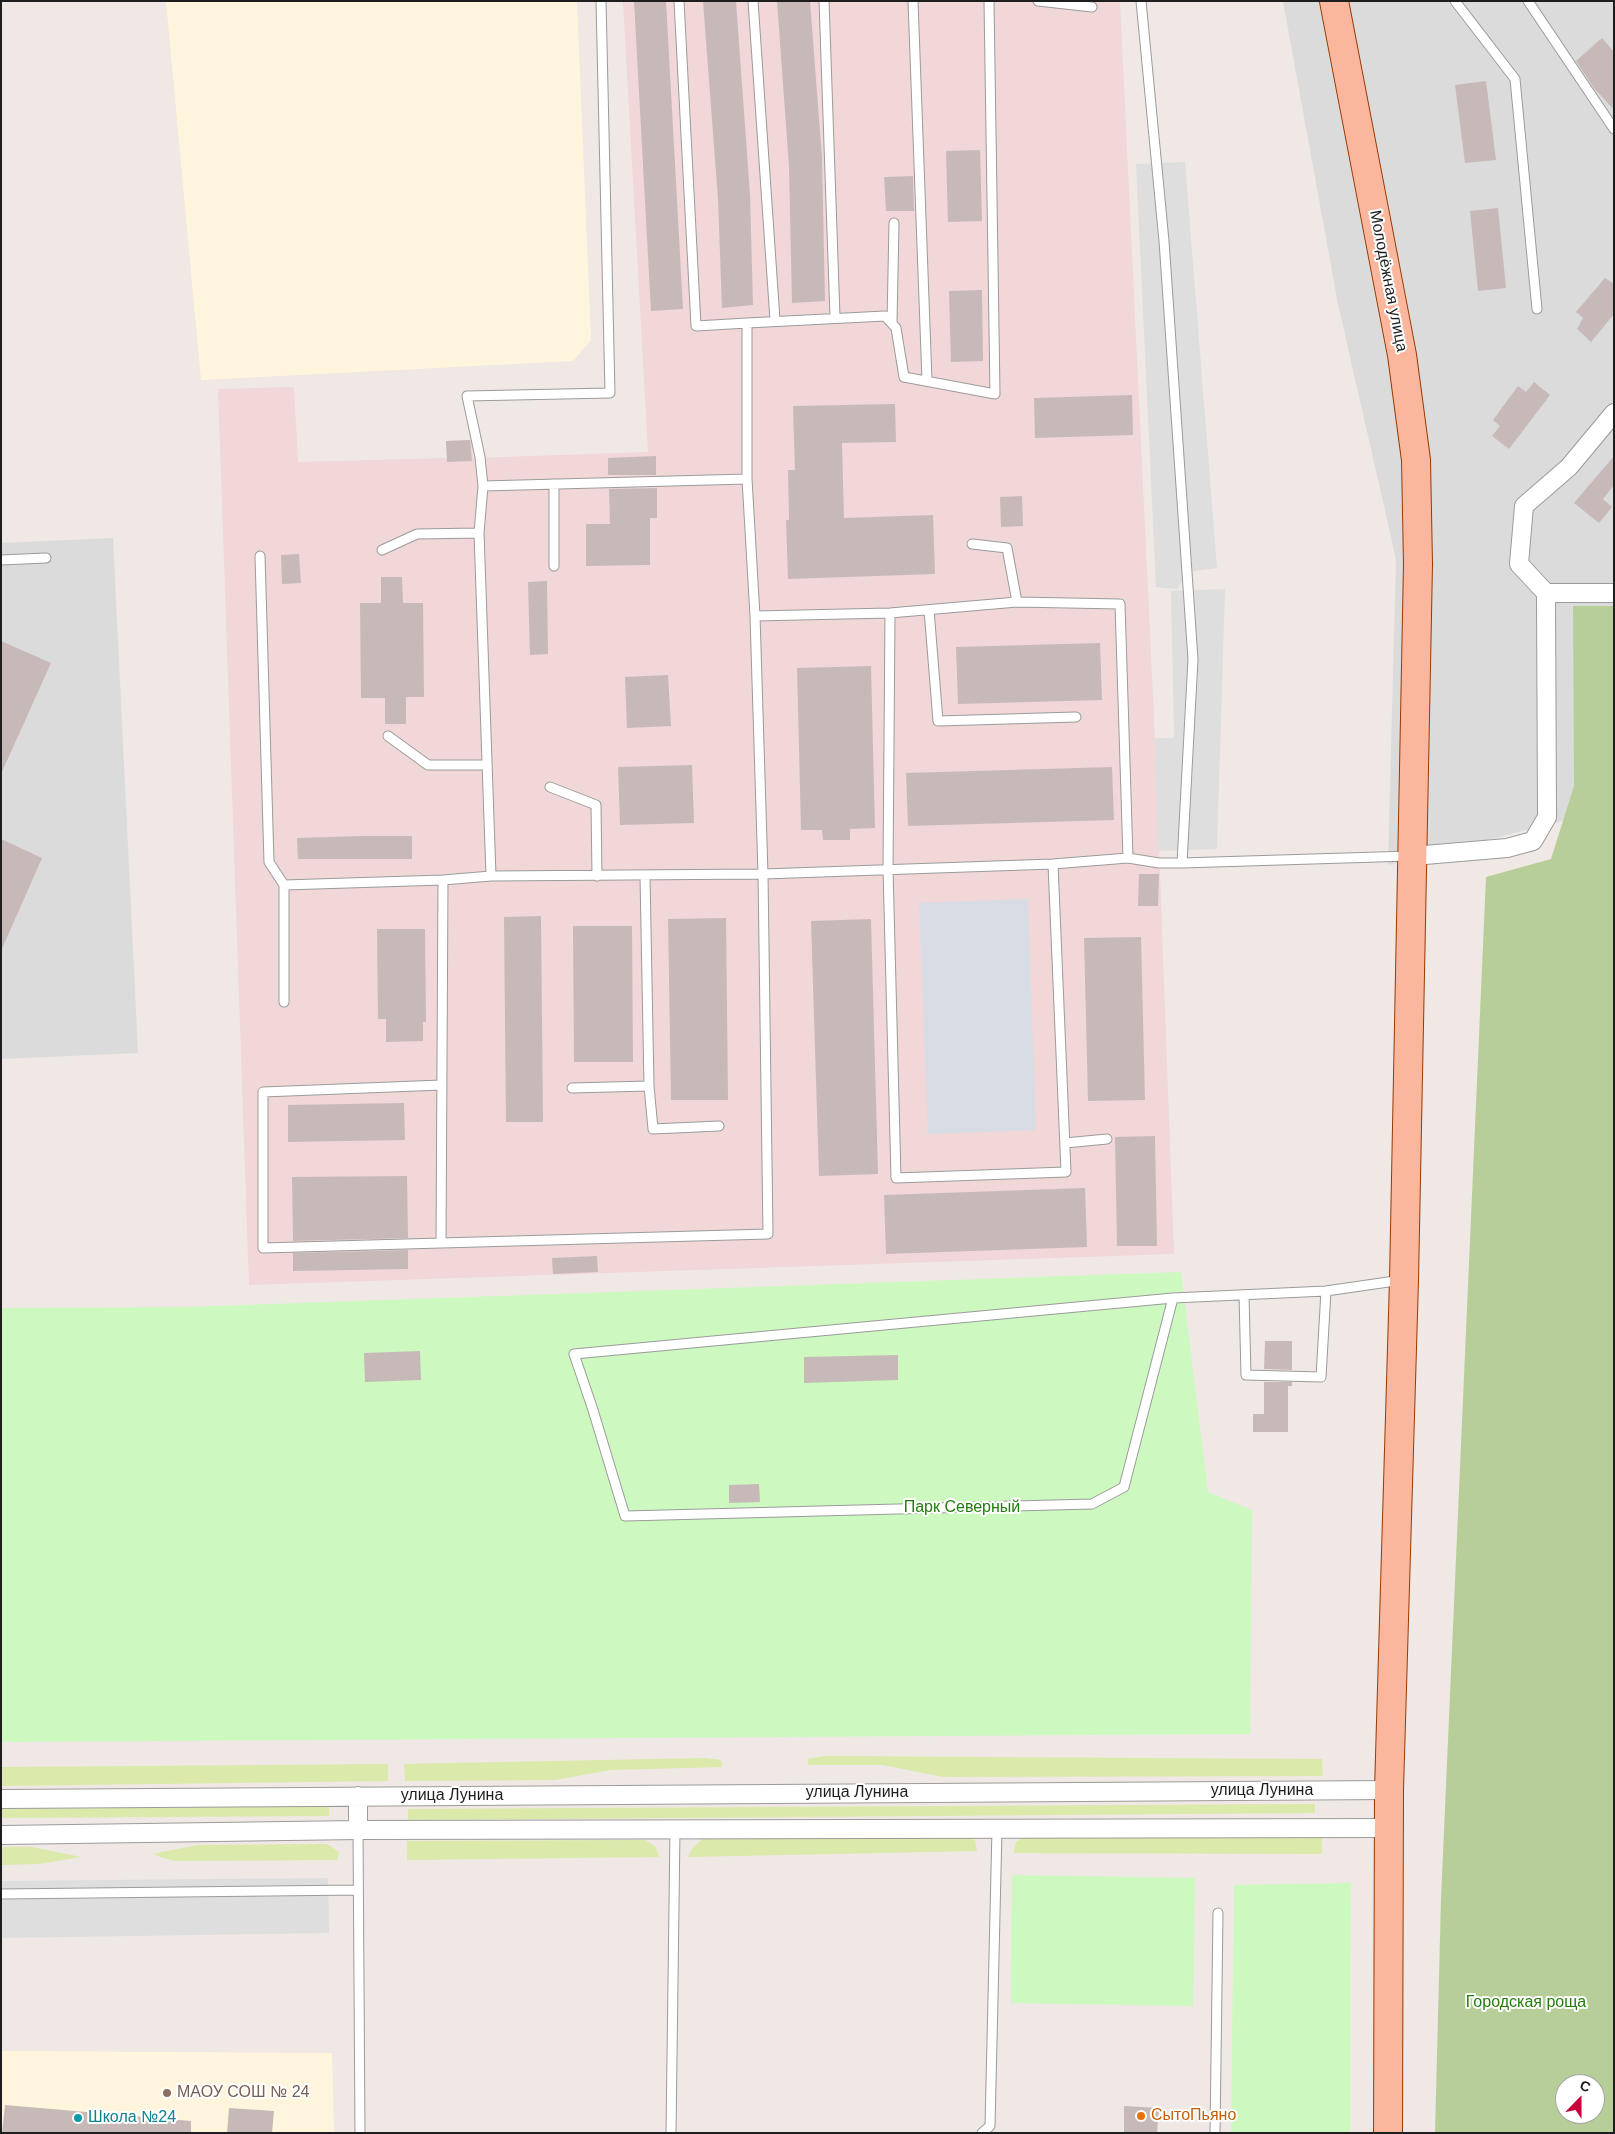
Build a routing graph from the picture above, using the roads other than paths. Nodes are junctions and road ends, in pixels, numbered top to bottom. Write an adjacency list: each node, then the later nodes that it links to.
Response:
1 (601, 1): 24 (lane)
2 (679, 1): 19 (lane)
3 (753, 1): 17 (lane)
4 (824, 1): 16 (lane)
5 (914, 1): 20 (lane)
6 (989, 1): 20 (lane)
7 (1038, 1): 12 (lane)
8 (1141, 1): 44 (lane)
9 (1334, 1): 42 (main road, Молодёжная улица)
10 (1455, 1): 15 (lane)
11 (1528, 1): 13 (lane)
12 (1092, 7)
13 (1614, 129)
14 (894, 222): 18 (lane)
15 (1538, 309)
16 (835, 317): 17 (lane); 18 (lane)
17 (775, 320): 19 (lane)
18 (892, 322): 20 (lane)
19 (746, 323): 22 (lane)
20 (927, 381)
21 (1614, 413): 32 (street)
22 (747, 479): 23 (lane); 37 (lane)
23 (554, 484): 24 (lane); 31 (lane)
24 (483, 486): 25 (lane)
25 (479, 533): 27 (lane); 48 (lane)
26 (972, 544): 34 (lane)
27 (382, 550)
28 (260, 556): 52 (lane)
29 (46, 558): 30 (lane)
30 (1, 560)
31 (554, 566)
32 (1546, 593): 33 (street); 42 (street)
33 (1614, 593)
34 (1017, 602): 35 (lane); 43 (lane)
35 (929, 610): 36 (lane); 38 (lane)
36 (890, 613): 37 (lane); 46 (lane)
37 (755, 616): 47 (lane)
38 (1076, 716)
39 (388, 736): 40 (lane)
40 (481, 765)
41 (550, 787): 49 (lane)
42 (1412, 856): 44 (lane); 61 (main road, Молодёжная улица)
43 (1128, 858): 44 (lane); 45 (lane)
44 (1182, 863)
45 (1053, 864): 46 (lane); 59 (lane)
46 (888, 869): 47 (lane); 59 (lane)
47 (763, 874): 50 (lane); 60 (lane)
48 (491, 876): 49 (lane); 51 (lane)
49 (597, 876): 50 (lane)
50 (644, 876): 55 (lane)
51 (444, 880): 52 (lane); 54 (lane)
52 (284, 885): 53 (lane)
53 (284, 1002)
54 (442, 1085): 60 (lane); 60 (lane)
55 (649, 1086): 56 (lane); 57 (lane)
56 (572, 1088)
57 (719, 1126)
58 (1107, 1139): 59 (lane)
59 (1065, 1143)
60 (441, 1243)
61 (1404, 1280): 62 (lane); 65 (main road, Молодёжная улица)
62 (1326, 1291): 63 (lane); 63 (lane)
63 (1244, 1296): 64 (lane)
64 (1173, 1298): 64 (lane)
65 (1389, 1790): 66 (street, улица Лунина); 68 (main road, Молодёжная улица)
66 (358, 1796): 67 (street, улица Лунина); 71 (street)
67 (1, 1799)
68 (1389, 1828): 70 (street, улица Лунина); 80 (main road, Молодёжная улица)
69 (675, 1829): 70 (street, улица Лунина); 71 (street, улица Лунина); 77 (lane)
70 (997, 1829): 78 (lane)
71 (358, 1830): 72 (street, улица Лунина); 73 (lane)
72 (1, 1835)
73 (358, 1890): 74 (lane); 76 (lane)
74 (1, 1894)
75 (1218, 1913): 79 (lane)
76 (360, 2133)
77 (671, 2133)
78 (982, 2133)
79 (1215, 2133)
80 (1388, 2133)

